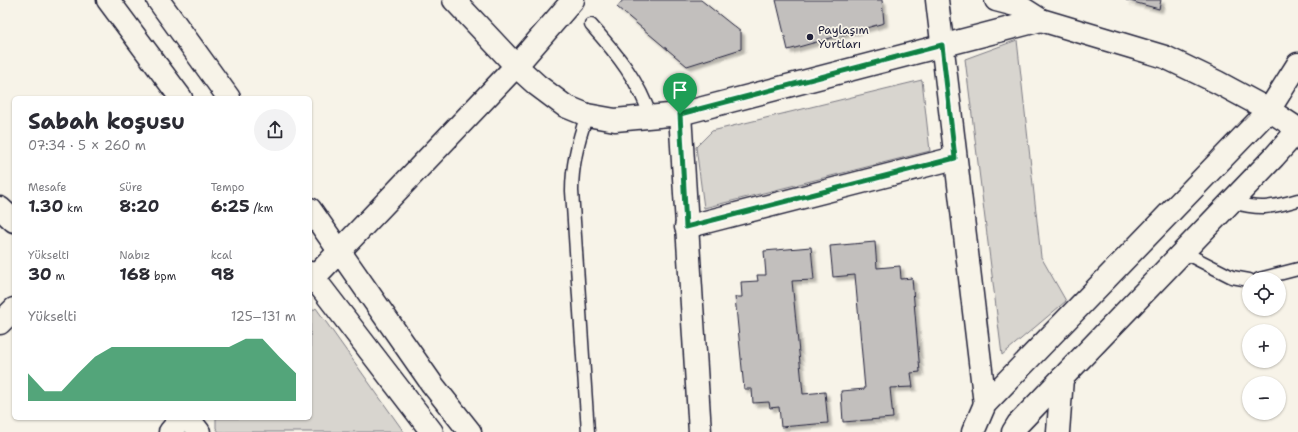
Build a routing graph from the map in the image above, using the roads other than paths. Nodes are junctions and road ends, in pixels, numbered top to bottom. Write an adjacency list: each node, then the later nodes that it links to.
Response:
1 (108, 0): 12 (street)
2 (158, 0): 13 (street)
3 (454, 0): 11 (street)
4 (573, 0): 11 (street)
5 (937, 0): 9 (street)
6 (996, 0): 7 (street)
7 (1041, 20): 9 (street); 14 (street)
8 (591, 25): 17 (lane)
9 (942, 45): 15 (street); 19 (street)
10 (1298, 64): 14 (street)
11 (516, 66): 16 (street); 26 (street)
12 (180, 96)
13 (229, 96)
14 (1270, 110): 18 (street); 36 (street)
15 (680, 114): 17 (street); 25 (street)
16 (587, 115): 17 (street); 43 (lane)
17 (651, 118)
18 (1298, 129): 21 (street)
19 (955, 158): 25 (street); 36 (street)
20 (1298, 200): 21 (lane)
21 (1231, 202): 27 (street)
22 (0, 208): 24 (street)
23 (312, 212): 26 (street)
24 (12, 219)
25 (686, 227): 44 (street)
26 (340, 250): 30 (street); 42 (street)
27 (1183, 252): 32 (lane); 35 (street)
28 (1298, 269): 29 (lane)
29 (1286, 272)
30 (312, 277)
31 (312, 279): 41 (street)
32 (1242, 279)
33 (12, 311): 34 (street)
34 (0, 323)
35 (1062, 378): 46 (street); 47 (street)
36 (985, 404): 45 (street)
37 (180, 420): 39 (street)
38 (190, 420): 40 (street)
39 (170, 432)
40 (199, 432)
41 (432, 432)
42 (470, 432)
43 (588, 432)
44 (700, 432)
45 (973, 432)
46 (1012, 432)
47 (1058, 432)

